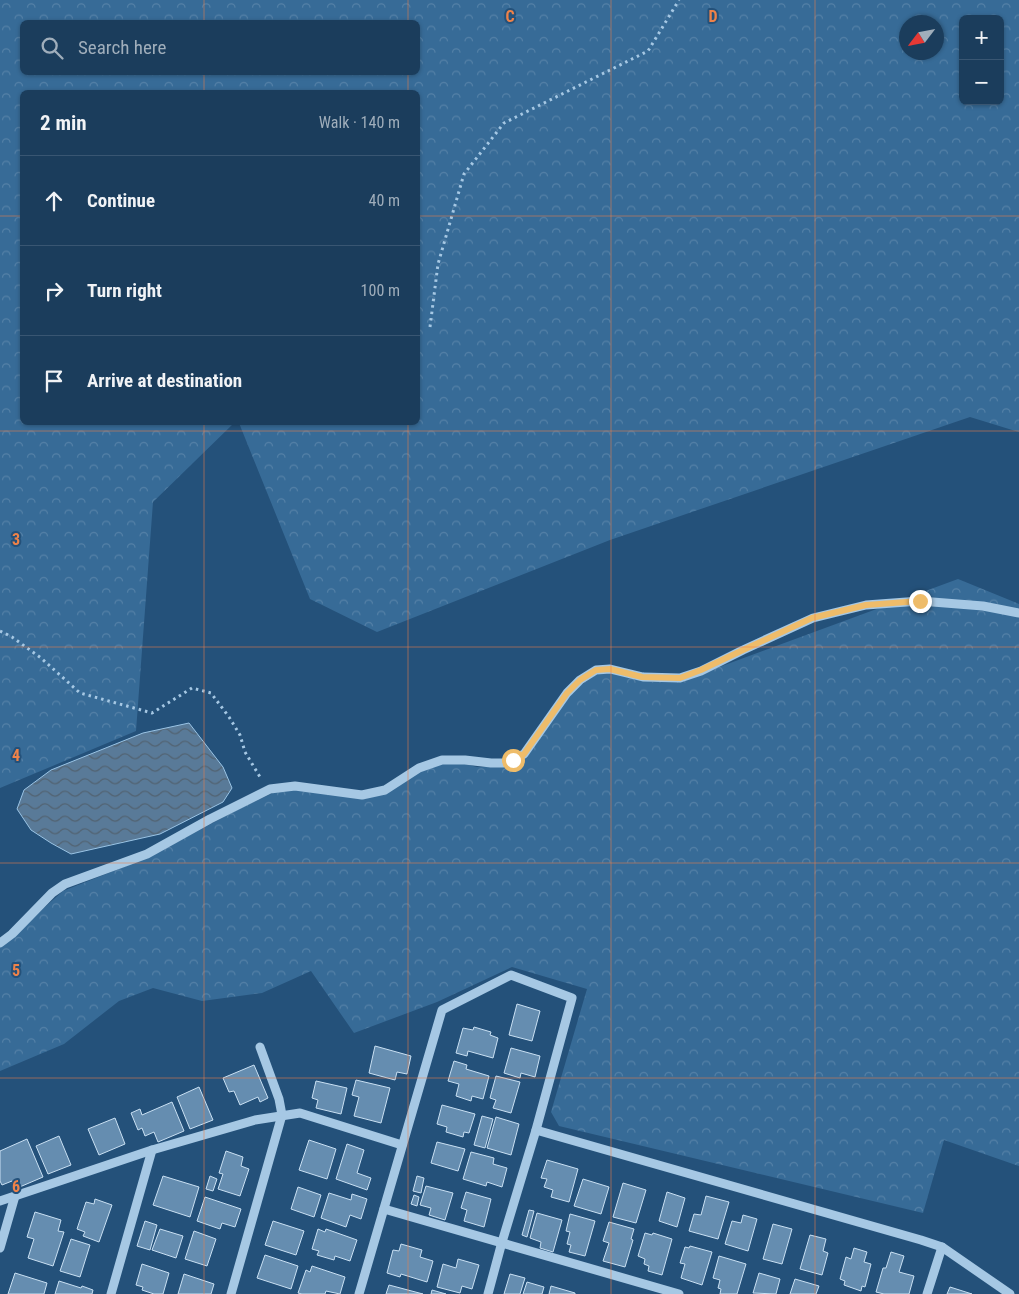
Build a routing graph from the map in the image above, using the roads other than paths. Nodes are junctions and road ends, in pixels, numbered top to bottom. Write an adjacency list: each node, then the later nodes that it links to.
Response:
1 (1019, 613): 2 (street)
2 (0, 943)
3 (260, 1046): 4 (street)
4 (282, 1115): 6 (street); 7 (street); 15 (street)
5 (536, 1130): 6 (street); 11 (street); 12 (street)
6 (402, 1145): 10 (street)
7 (152, 1150): 8 (street); 14 (street)
8 (15, 1196): 9 (street); 13 (street)
9 (0, 1201)
10 (384, 1209): 11 (street); 16 (street)
11 (502, 1242): 17 (street); 18 (street)
12 (942, 1247): 19 (street); 20 (street)
13 (0, 1248)
14 (110, 1294)
15 (231, 1294)
16 (359, 1294)
17 (488, 1294)
18 (679, 1294)
19 (927, 1294)
20 (1010, 1294)

